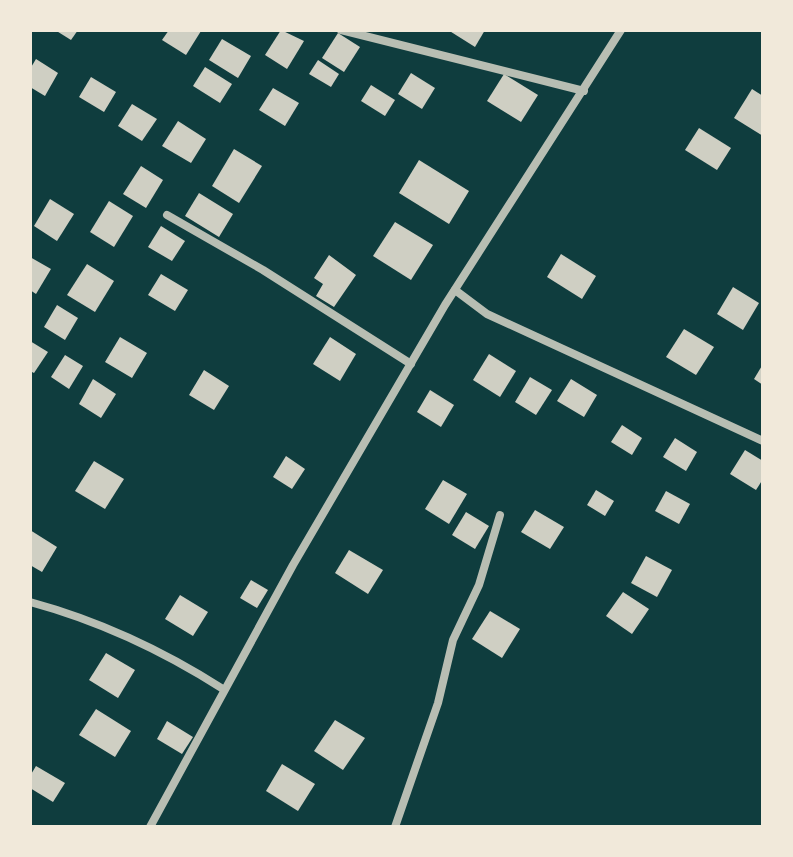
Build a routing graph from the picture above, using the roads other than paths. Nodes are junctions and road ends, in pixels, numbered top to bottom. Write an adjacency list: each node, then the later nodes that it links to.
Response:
1 (341, 30): 3 (street)
2 (621, 30): 3 (street)
3 (584, 91): 5 (street)
4 (167, 215): 6 (street)
5 (455, 290): 6 (street); 7 (street)
6 (411, 364): 10 (street)
7 (763, 441)
8 (500, 515): 12 (street)
9 (30, 602): 10 (street)
10 (223, 689): 11 (street)
11 (150, 827)
12 (395, 827)

